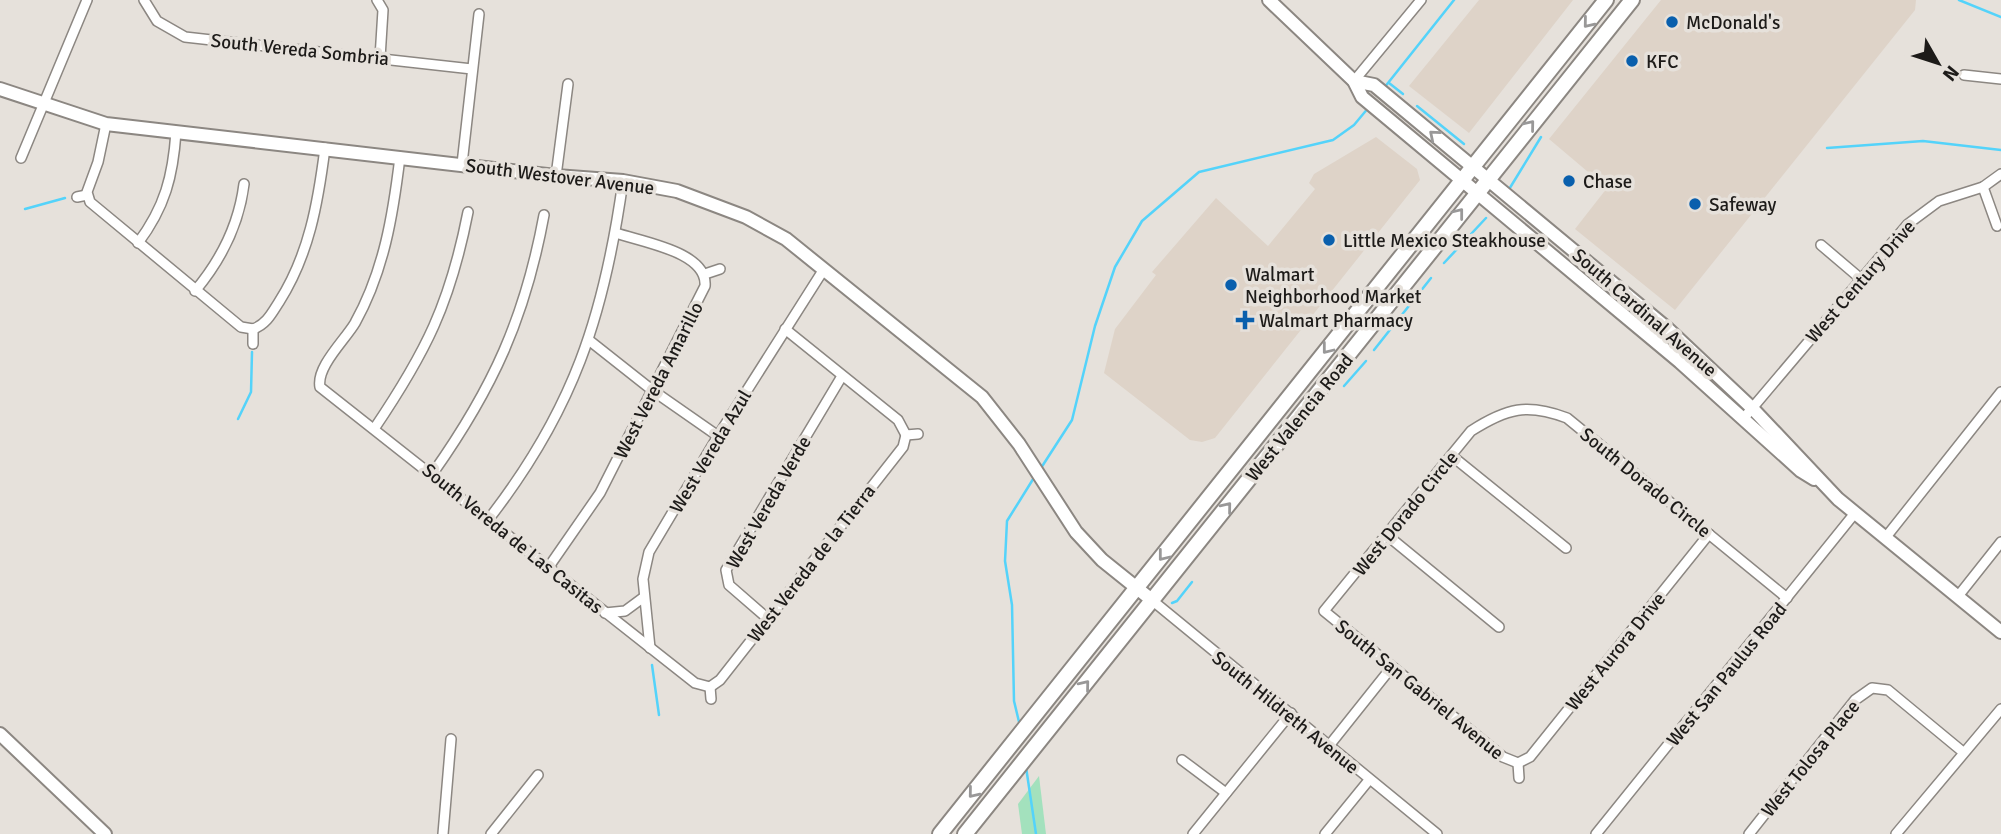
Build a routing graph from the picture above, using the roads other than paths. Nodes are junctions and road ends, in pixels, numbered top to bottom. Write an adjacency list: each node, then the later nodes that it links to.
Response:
1 (87, 0): 16 (street)
2 (144, 0): 9 (street, South Vereda Sombria)
3 (377, 0): 9 (street)
4 (1269, 0): 13 (main road, South Cardinal Avenue)
5 (1421, 0): 13 (street)
6 (1606, 0): 23 (main road, West Valencia Road, one-way to 23)
7 (1632, 0): 26 (main road, West Valencia Road, one-way to 7)
8 (479, 14): 10 (street)
9 (380, 58): 10 (street, South Vereda Sombria)
10 (472, 69): 22 (street)
11 (1964, 75): 12 (street)
12 (2001, 79)
13 (1354, 81): 23 (main road, South Cardinal Avenue, one-way to 13); 27 (main road, South Cardinal Avenue)
14 (568, 84): 25 (street)
15 (0, 89): 16 (main road, South Westover Avenue)
16 (43, 104): 17 (main road, South Westover Avenue); 21 (street)
17 (106, 124): 18 (main road, South Westover Avenue); 32 (street)
18 (176, 132): 19 (main road, South Westover Avenue); 38 (street)
19 (325, 148): 20 (main road, South Westover Avenue); 46 (street)
20 (400, 157): 22 (main road, South Westover Avenue); 57 (street, South Vereda de Las Casitas)
21 (21, 158)
22 (462, 164): 25 (main road, South Westover Avenue)
23 (1472, 167): 26 (main road, South Cardinal Avenue); 27 (main road, West Valencia Road)
24 (2001, 174): 30 (street, West Century Drive)
25 (556, 176): 28 (main road, South Westover Avenue)
26 (1487, 179): 31 (main road, West Valencia Road); 54 (main road, South Cardinal Avenue)
27 (1461, 180): 31 (main road, South Cardinal Avenue); 50 (main road, West Valencia Road, one-way to 50)
28 (623, 181): 37 (street); 41 (main road, South Westover Avenue)
29 (244, 184): 44 (street)
30 (1983, 187): 36 (street); 43 (street, West Century Drive)
31 (1475, 193): 53 (main road, West Valencia Road, one-way to 31); 56 (main road, South Cardinal Avenue)
32 (87, 196): 33 (street); 38 (street)
33 (77, 197)
34 (468, 212): 57 (street)
35 (544, 215): 62 (street)
36 (1997, 226)
37 (616, 233): 42 (street); 47 (street)
38 (138, 243): 44 (street)
39 (1821, 244): 43 (street)
40 (720, 269): 42 (street)
41 (824, 269): 45 (street, West Vereda Azul); 72 (main road, South Westover Avenue)
42 (705, 274): 51 (street, West Vereda Amarillo)
43 (1861, 279): 54 (street, West Century Drive)
44 (195, 291): 46 (street)
45 (785, 329): 49 (street); 60 (street, West Vereda Azul)
46 (253, 330): 48 (street)
47 (590, 341): 51 (street); 65 (street)
48 (253, 344)
49 (842, 376): 59 (street); 79 (street, West Vereda Verde)
50 (1304, 379): 53 (main road); 72 (main road, West Valencia Road, one-way to 72)
51 (652, 390): 60 (street); 71 (street, West Vereda Amarillo)
52 (2001, 392): 68 (street)
53 (1318, 394): 76 (main road, West Valencia Road, one-way to 53)
54 (1752, 408): 56 (street, West Century Drive); 63 (main road, South Cardinal Avenue)
55 (1490, 419): 61 (street, West Dorado Circle); 66 (street, South Dorado Circle)
56 (1743, 419): 63 (main road, South Cardinal Avenue)
57 (374, 429): 62 (street, South Vereda de Las Casitas)
58 (918, 434): 59 (street)
59 (906, 435): 79 (street, West Vereda de la Tierra)
60 (718, 436): 74 (street, West Vereda Azul)
61 (1452, 456): 67 (street, West Dorado Circle); 70 (street)
62 (433, 473): 65 (street, South Vereda de Las Casitas)
63 (1823, 484): 64 (main road, South Cardinal Avenue)
64 (1855, 513): 68 (main road, South Cardinal Avenue); 75 (street, West San Paulus Road)
65 (488, 520): 71 (street, South Vereda de Las Casitas)
66 (1709, 534): 75 (street, South Dorado Circle); 93 (street, West Aurora Drive)
67 (1388, 536): 77 (street, West Dorado Circle); 80 (street)
68 (1886, 537): 73 (main road, South Cardinal Avenue)
69 (2001, 542): 73 (street)
70 (1566, 548)
71 (548, 568): 78 (street, South Vereda de Las Casitas)
72 (1137, 588): 76 (main road, South Hildreth Avenue); 101 (main road, West Valencia Road, one-way to 101)
73 (1959, 595): 81 (main road, South Cardinal Avenue)
74 (643, 597): 78 (street); 82 (street, West Vereda Azul)
75 (1787, 598): 106 (street, West San Paulus Road)
76 (1153, 601): 87 (street, South Hildreth Avenue); 102 (main road, West Valencia Road, one-way to 76)
77 (1324, 611): 83 (street, South San Gabriel Avenue)
78 (605, 613): 82 (street, South Vereda de Las Casitas)
79 (767, 618): 84 (street, West Vereda de la Tierra)
80 (1499, 627)
81 (2001, 632)
82 (650, 648): 84 (street, South Vereda de Las Casitas)
83 (1391, 668): 90 (street); 93 (street, South San Gabriel Avenue)
84 (710, 687): 85 (street)
85 (711, 699)
86 (2001, 709): 91 (street)
87 (1291, 713): 90 (street, South Hildreth Avenue); 97 (street)
88 (0, 734): 98 (main road)
89 (452, 739): 99 (street)
90 (1328, 747): 96 (street, South Hildreth Avenue)
91 (1963, 752): 107 (street, West Tolosa Place); 108 (street)
92 (1182, 760): 97 (street)
93 (1518, 763): 95 (street)
94 (538, 775): 100 (street)
95 (1519, 778)
96 (1369, 780): 104 (street); 105 (street, South Hildreth Avenue)
97 (1226, 793): 103 (street)
98 (105, 834)
99 (443, 834)
100 (491, 834)
101 (940, 834)
102 (965, 834)
103 (1193, 834)
104 (1325, 834)
105 (1437, 834)
106 (1596, 834)
107 (1749, 834)
108 (1896, 834)

